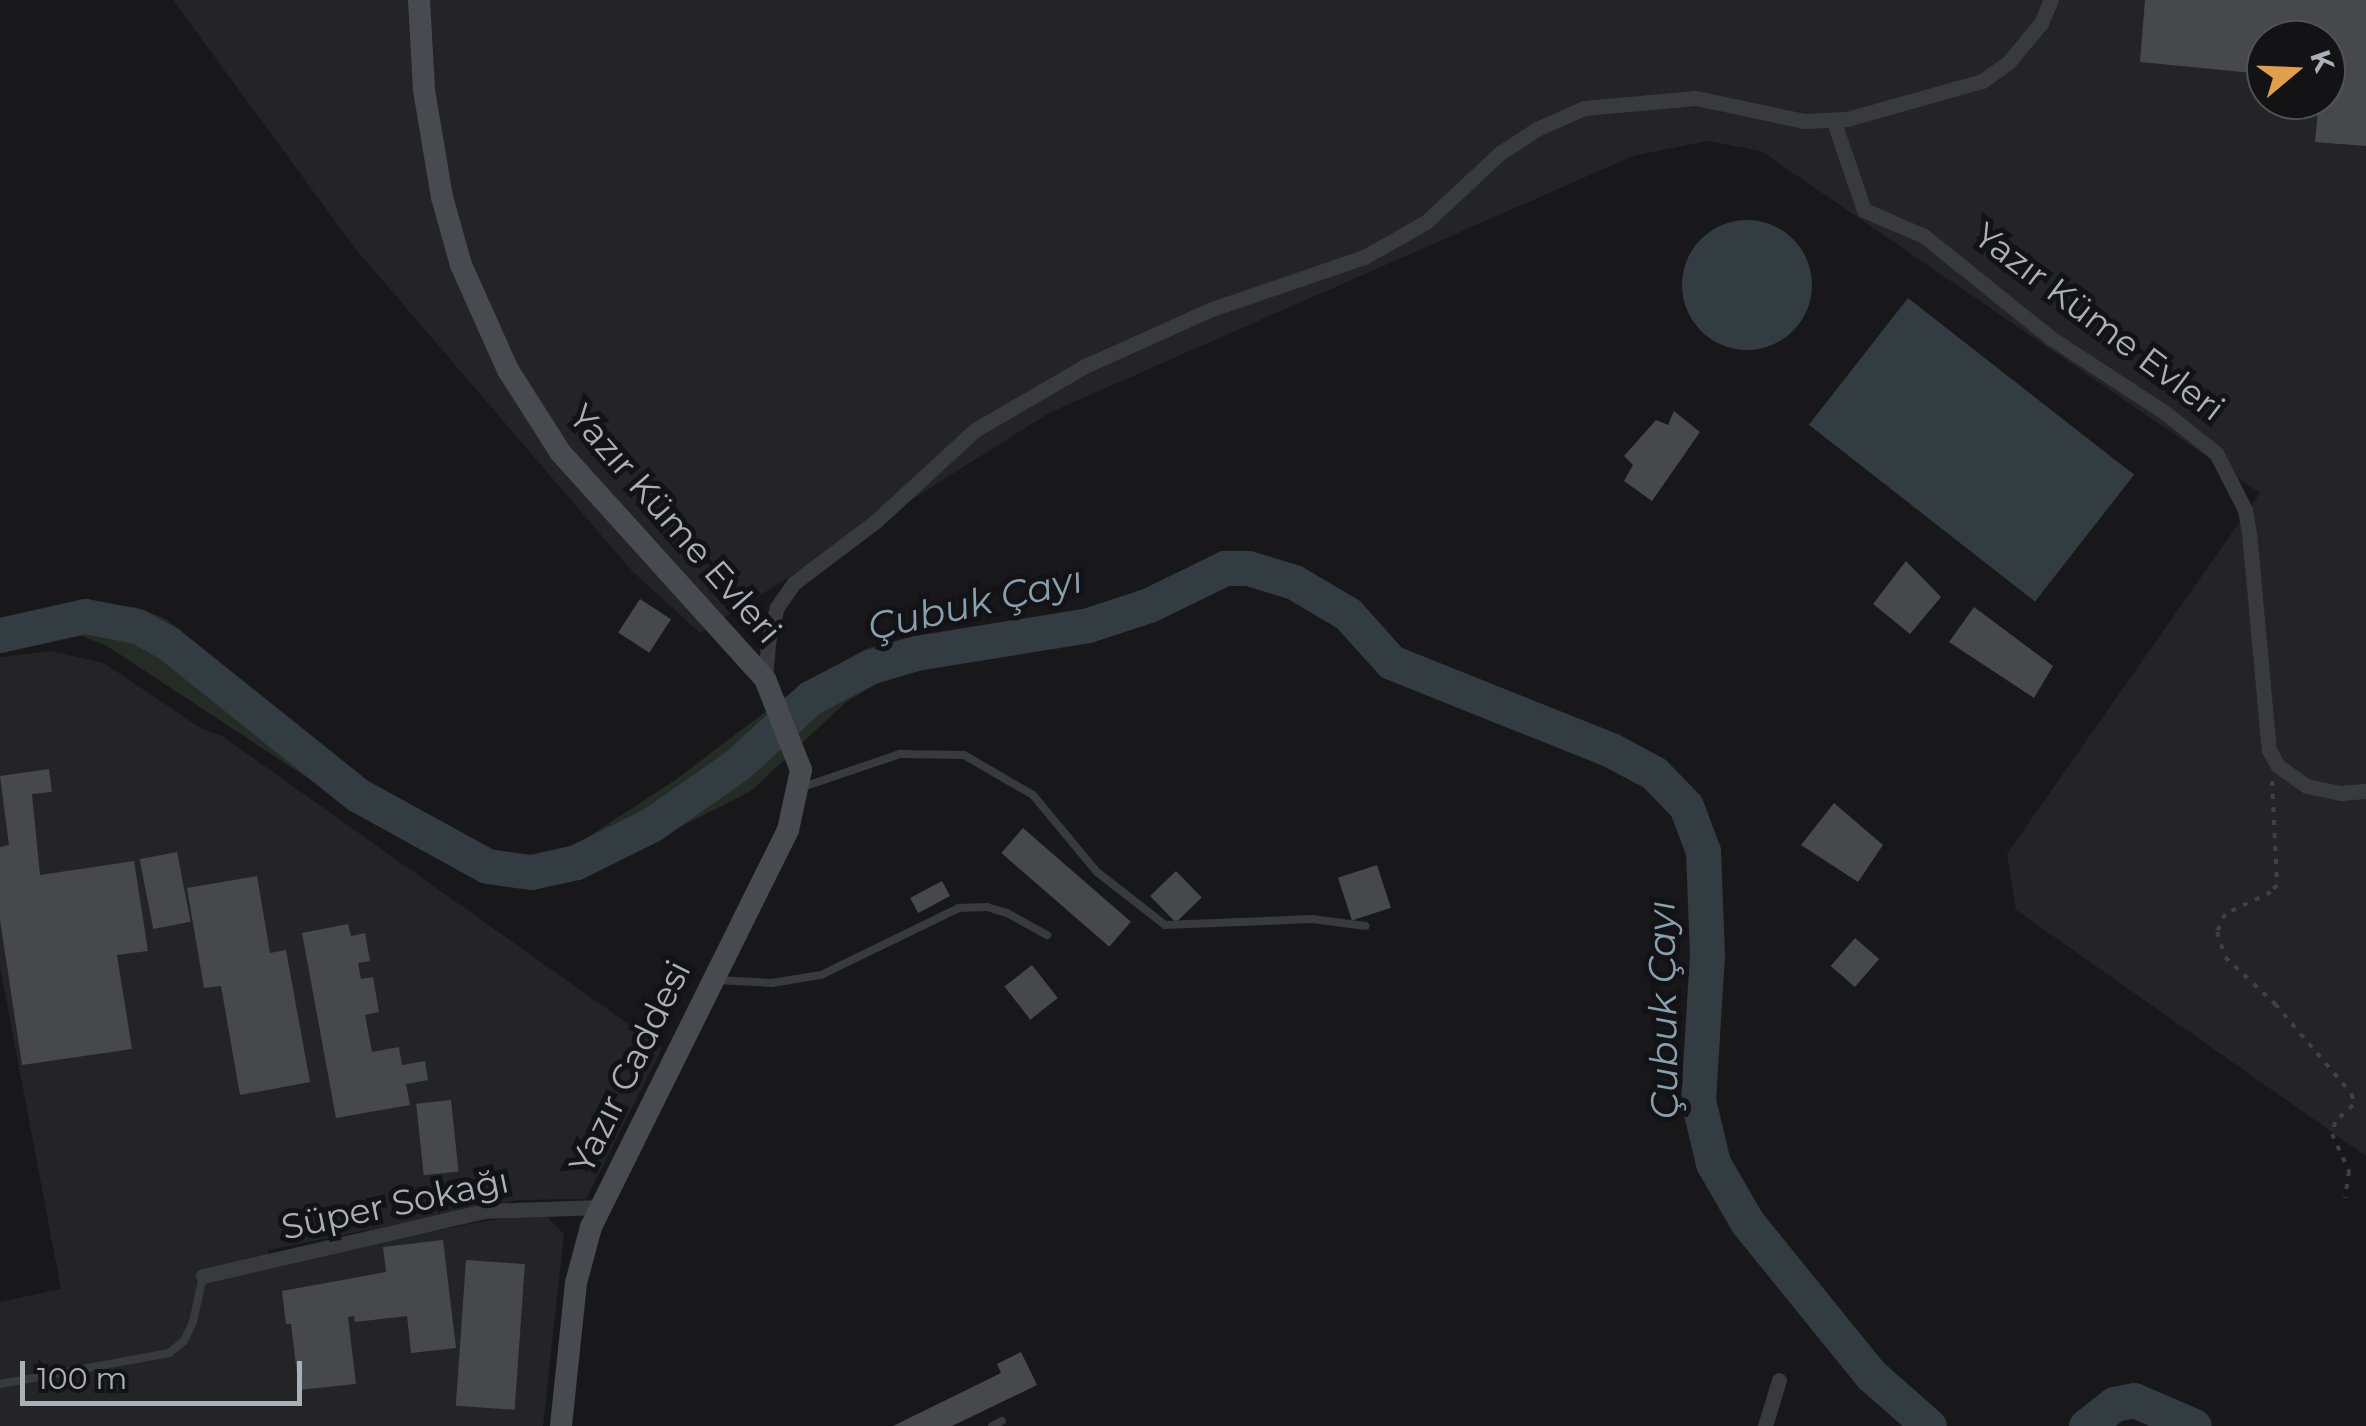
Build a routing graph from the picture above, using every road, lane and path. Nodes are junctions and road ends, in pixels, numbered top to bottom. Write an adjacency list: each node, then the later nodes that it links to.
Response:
1 (419, 0): 4 (street, Yazır Küme Evleri)
2 (2051, 0): 3 (street)
3 (1834, 122): 4 (street); 5 (street, Yazır Küme Evleri)
4 (769, 686): 6 (street, Yazır Caddesi)
5 (2269, 750): 7 (street); 11 (path)
6 (800, 788): 8 (lane); 10 (street, Yazır Caddesi)
7 (2366, 791)
8 (1366, 926)
9 (1047, 935): 10 (lane)
10 (712, 980): 12 (street, Yazır Caddesi)
11 (2345, 1198)
12 (600, 1207): 13 (street, Süper Sokağı); 17 (street, Yazır Caddesi)
13 (203, 1276): 15 (lane)
14 (1779, 1380): 19 (street)
15 (0, 1384)
16 (1002, 1421): 18 (lane)
17 (561, 1426)
18 (992, 1426)
19 (1766, 1426)

